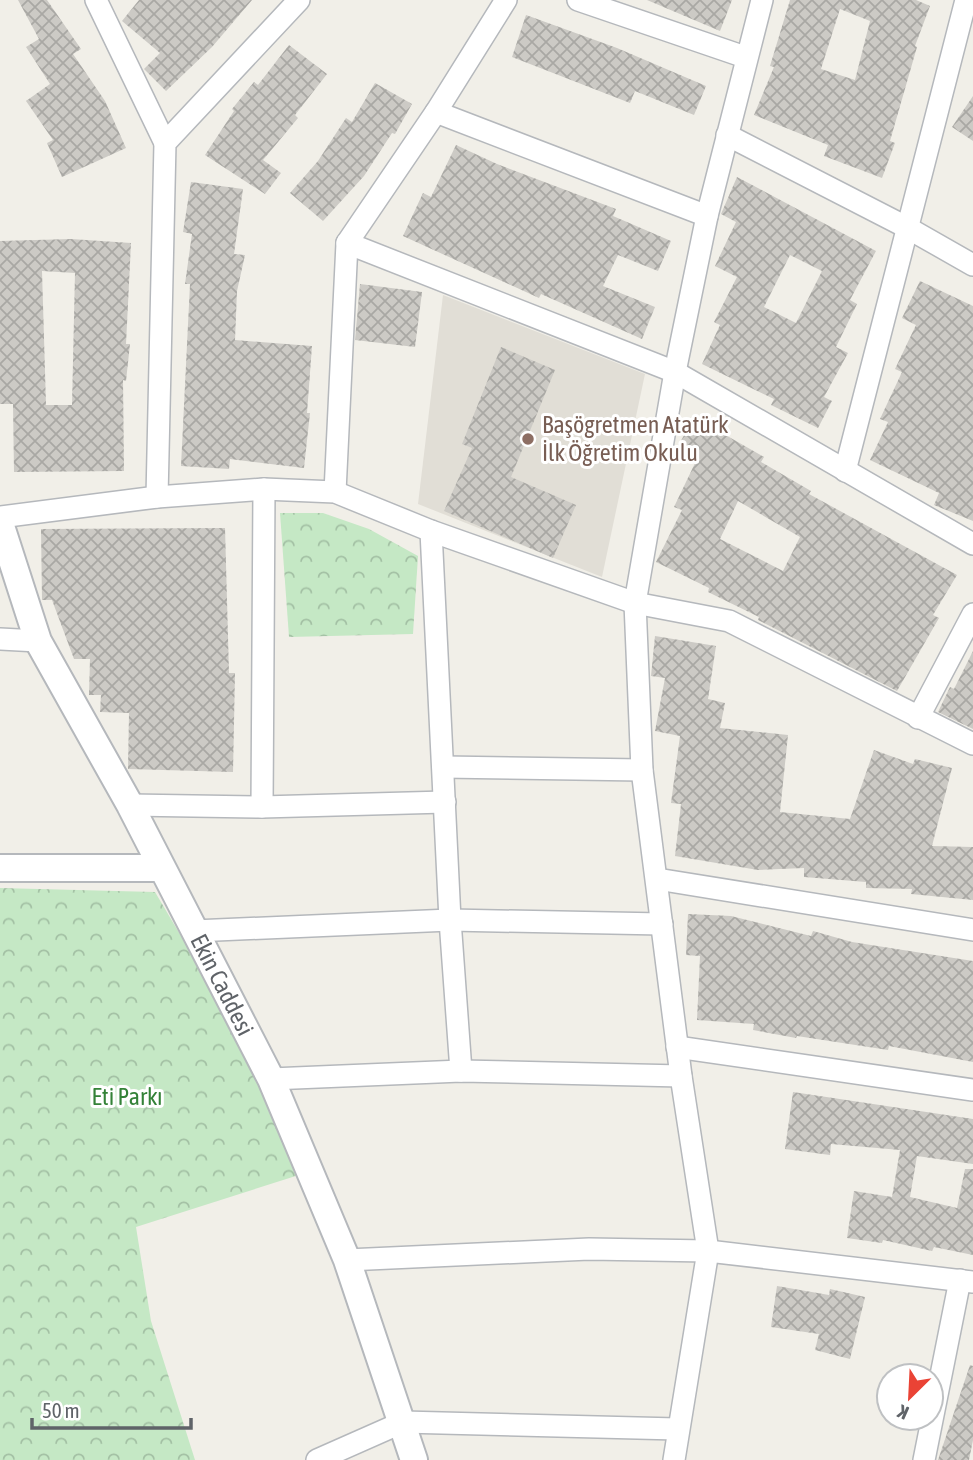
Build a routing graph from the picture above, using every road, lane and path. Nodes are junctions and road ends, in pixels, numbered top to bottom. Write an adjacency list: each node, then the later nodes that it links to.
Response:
1 (96, 0): 10 (street)
2 (299, 0): 10 (street)
3 (506, 0): 8 (street)
4 (578, 0): 7 (street)
5 (762, 0): 7 (street)
6 (966, 0): 12 (street)
7 (745, 57): 9 (street)
8 (436, 112): 11 (street); 13 (street)
9 (727, 135): 11 (street); 12 (street)
10 (165, 143): 19 (street)
11 (707, 216): 15 (street)
12 (906, 227): 14 (street); 16 (street)
13 (347, 243): 15 (street); 18 (street)
14 (973, 265)
15 (675, 372): 16 (street); 24 (street)
16 (845, 471): 23 (street)
17 (264, 489): 18 (street); 19 (street); 34 (street)
18 (335, 492): 22 (street)
19 (157, 496): 20 (street)
20 (0, 517)
21 (0, 523): 27 (street, Ekin Caddesi)
22 (431, 531): 24 (street); 30 (street)
23 (973, 544)
24 (635, 603): 28 (street); 31 (street)
25 (973, 614): 28 (street)
26 (0, 639): 27 (street)
27 (38, 641): 33 (street, Ekin Caddesi)
28 (918, 718): 29 (street)
29 (973, 744)
30 (443, 767): 31 (street); 32 (street)
31 (642, 770): 37 (street)
32 (445, 802): 34 (street); 38 (street)
33 (130, 805): 34 (street); 36 (street, Ekin Caddesi)
34 (262, 807)
35 (0, 868): 36 (street)
36 (161, 868): 41 (street, Ekin Caddesi)
37 (657, 879): 39 (street); 40 (street)
38 (450, 920): 39 (street); 41 (street); 43 (street)
39 (662, 924): 42 (street)
40 (973, 930)
41 (194, 931): 45 (street, Ekin Caddesi)
42 (677, 1047): 44 (street); 46 (street)
43 (461, 1071): 44 (street); 45 (street)
44 (681, 1076): 47 (street)
45 (271, 1079): 48 (street, Ekin Caddesi)
46 (973, 1090)
47 (708, 1251): 48 (street); 49 (street); 51 (street)
48 (347, 1260): 50 (street, Ekin Caddesi)
49 (967, 1281): 55 (street)
50 (403, 1422): 51 (street); 52 (street); 53 (street, Ekin Caddesi)
51 (677, 1429): 54 (street)
52 (317, 1460)
53 (414, 1460)
54 (674, 1460)
55 (924, 1460)

